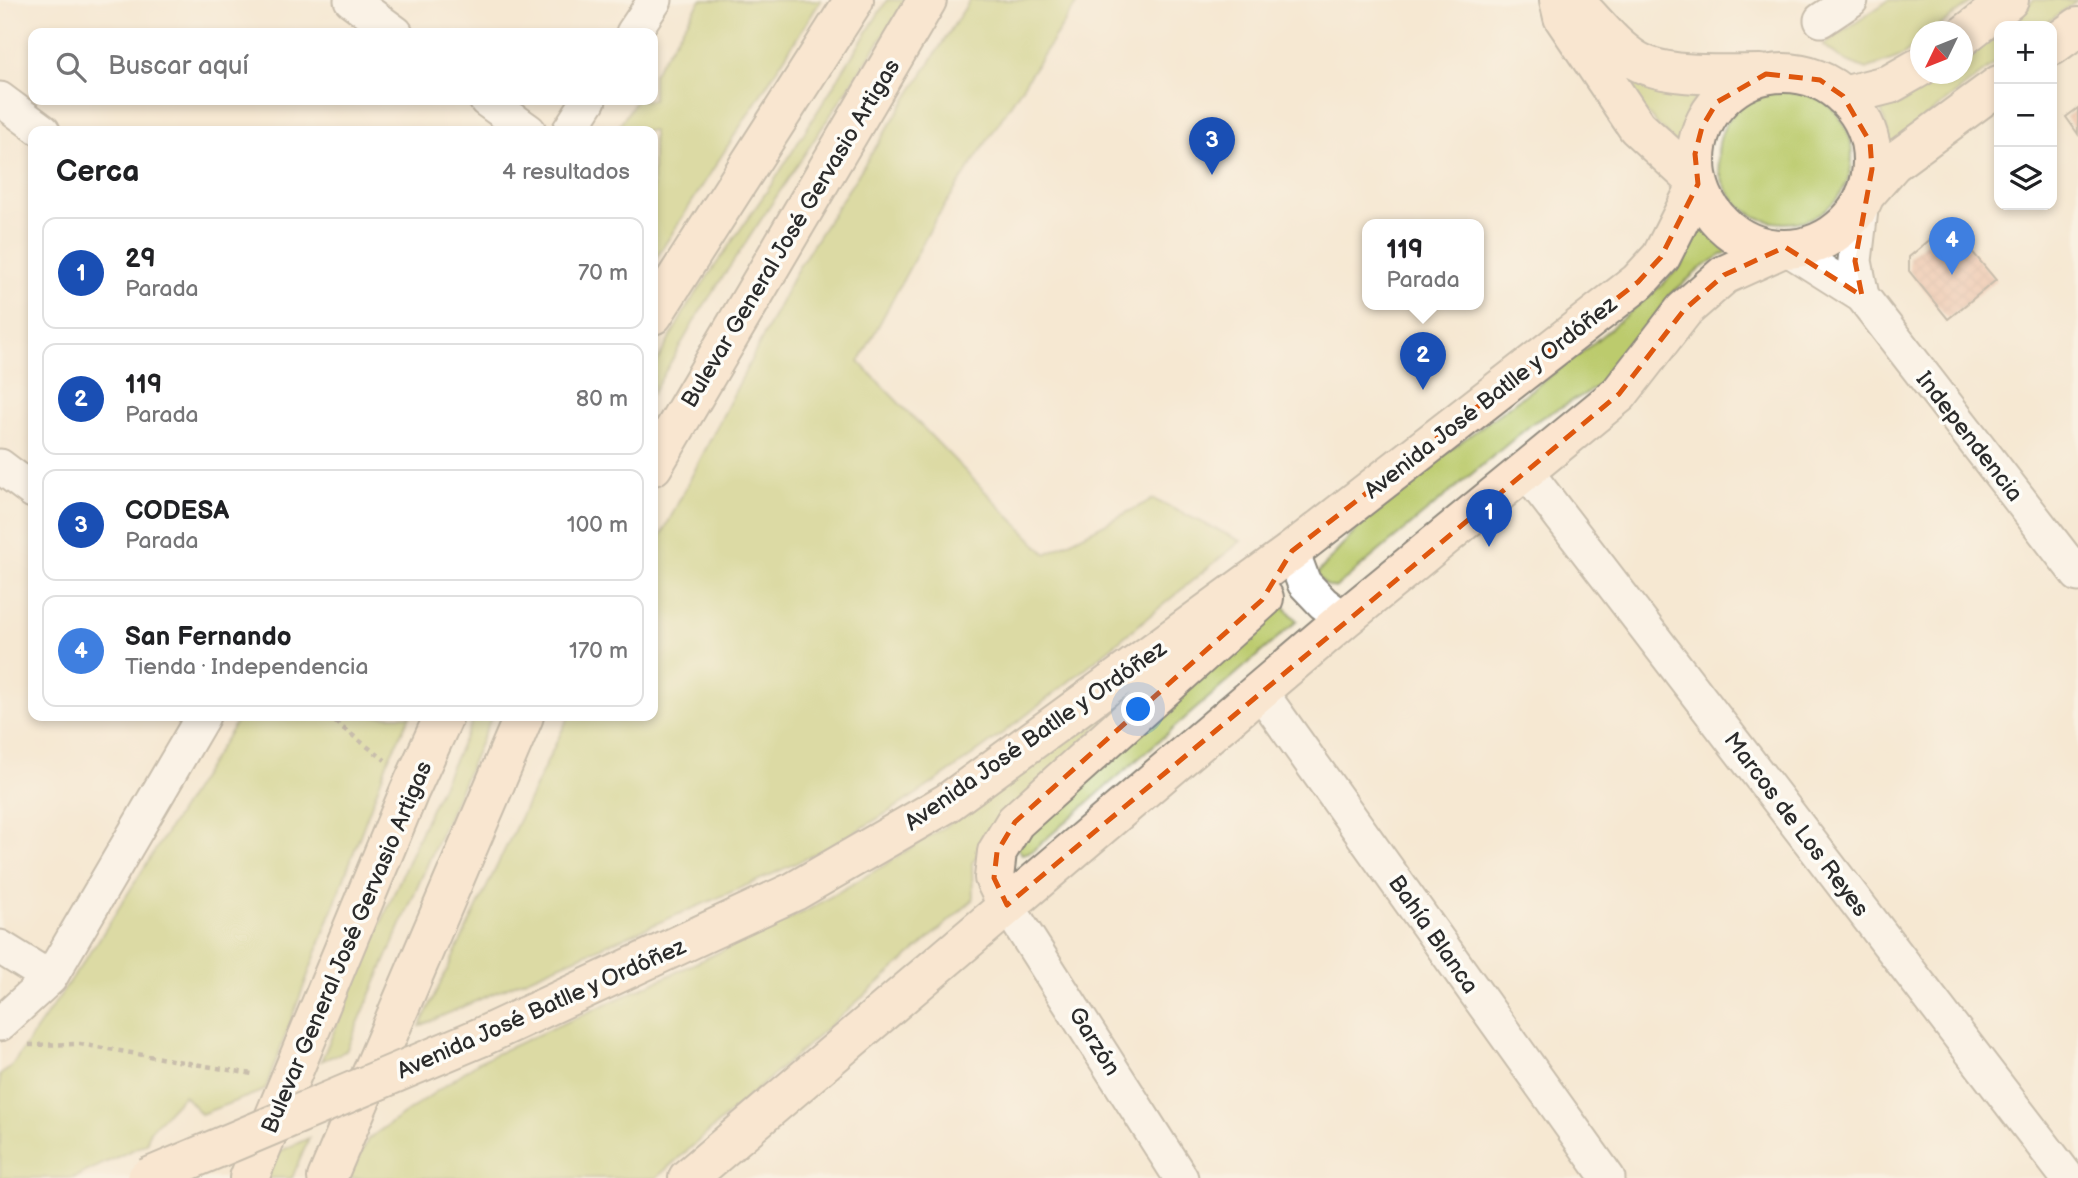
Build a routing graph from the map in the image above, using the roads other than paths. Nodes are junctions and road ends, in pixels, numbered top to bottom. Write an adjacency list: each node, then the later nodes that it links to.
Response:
1 (351, 0): 11 (street)
2 (655, 0): 12 (street)
3 (853, 0): 29 (main road)
4 (927, 0): 30 (main road, Bulevar General José Gervasio Artigas)
5 (1559, 0): 25 (main road)
6 (1573, 0): 16 (main road)
7 (1851, 0): 9 (street)
8 (2009, 0): 13 (main road)
9 (1821, 20)
10 (2078, 27): 14 (main road)
11 (389, 28)
12 (636, 28)
13 (1973, 28)
14 (2057, 42)
15 (1910, 73): 18 (main road)
16 (1766, 74): 18 (main road); 25 (main road)
17 (1994, 89): 26 (main road)
18 (1843, 96): 26 (main road)
19 (0, 99): 22 (street)
20 (493, 105): 23 (street)
21 (586, 105): 24 (street)
22 (36, 126)
23 (522, 126)
24 (572, 126)
25 (1698, 183): 27 (main road); 34 (main road, Avenida José Batlle y Ordóñez)
26 (1864, 198): 27 (main road); 28 (street, Independencia)
27 (1785, 249): 28 (street, Independencia); 32 (main road)
28 (1862, 296): 35 (street, Independencia)
29 (658, 307)
30 (658, 457)
31 (0, 466): 33 (street)
32 (1525, 470): 36 (main road); 51 (street, Marcos de Los Reyes)
33 (28, 488)
34 (1292, 551): 36 (street); 41 (main road); 45 (main road, Avenida José Batlle y Ordóñez, bridge)
35 (2078, 575)
36 (1344, 619): 37 (main road)
37 (1260, 691): 41 (main road); 50 (street, Bahía Blanca)
38 (200, 721): 43 (street)
39 (442, 721): 46 (main road, Bulevar General José Gervasio Artigas)
40 (522, 721): 47 (main road)
41 (1007, 905): 48 (main road); 49 (street, Garzón)
42 (0, 947): 43 (street)
43 (50, 978): 44 (street)
44 (0, 1024)
45 (147, 1178)
46 (249, 1178)
47 (327, 1178)
48 (688, 1178)
49 (1181, 1178)
50 (1608, 1178)
51 (2067, 1178)

